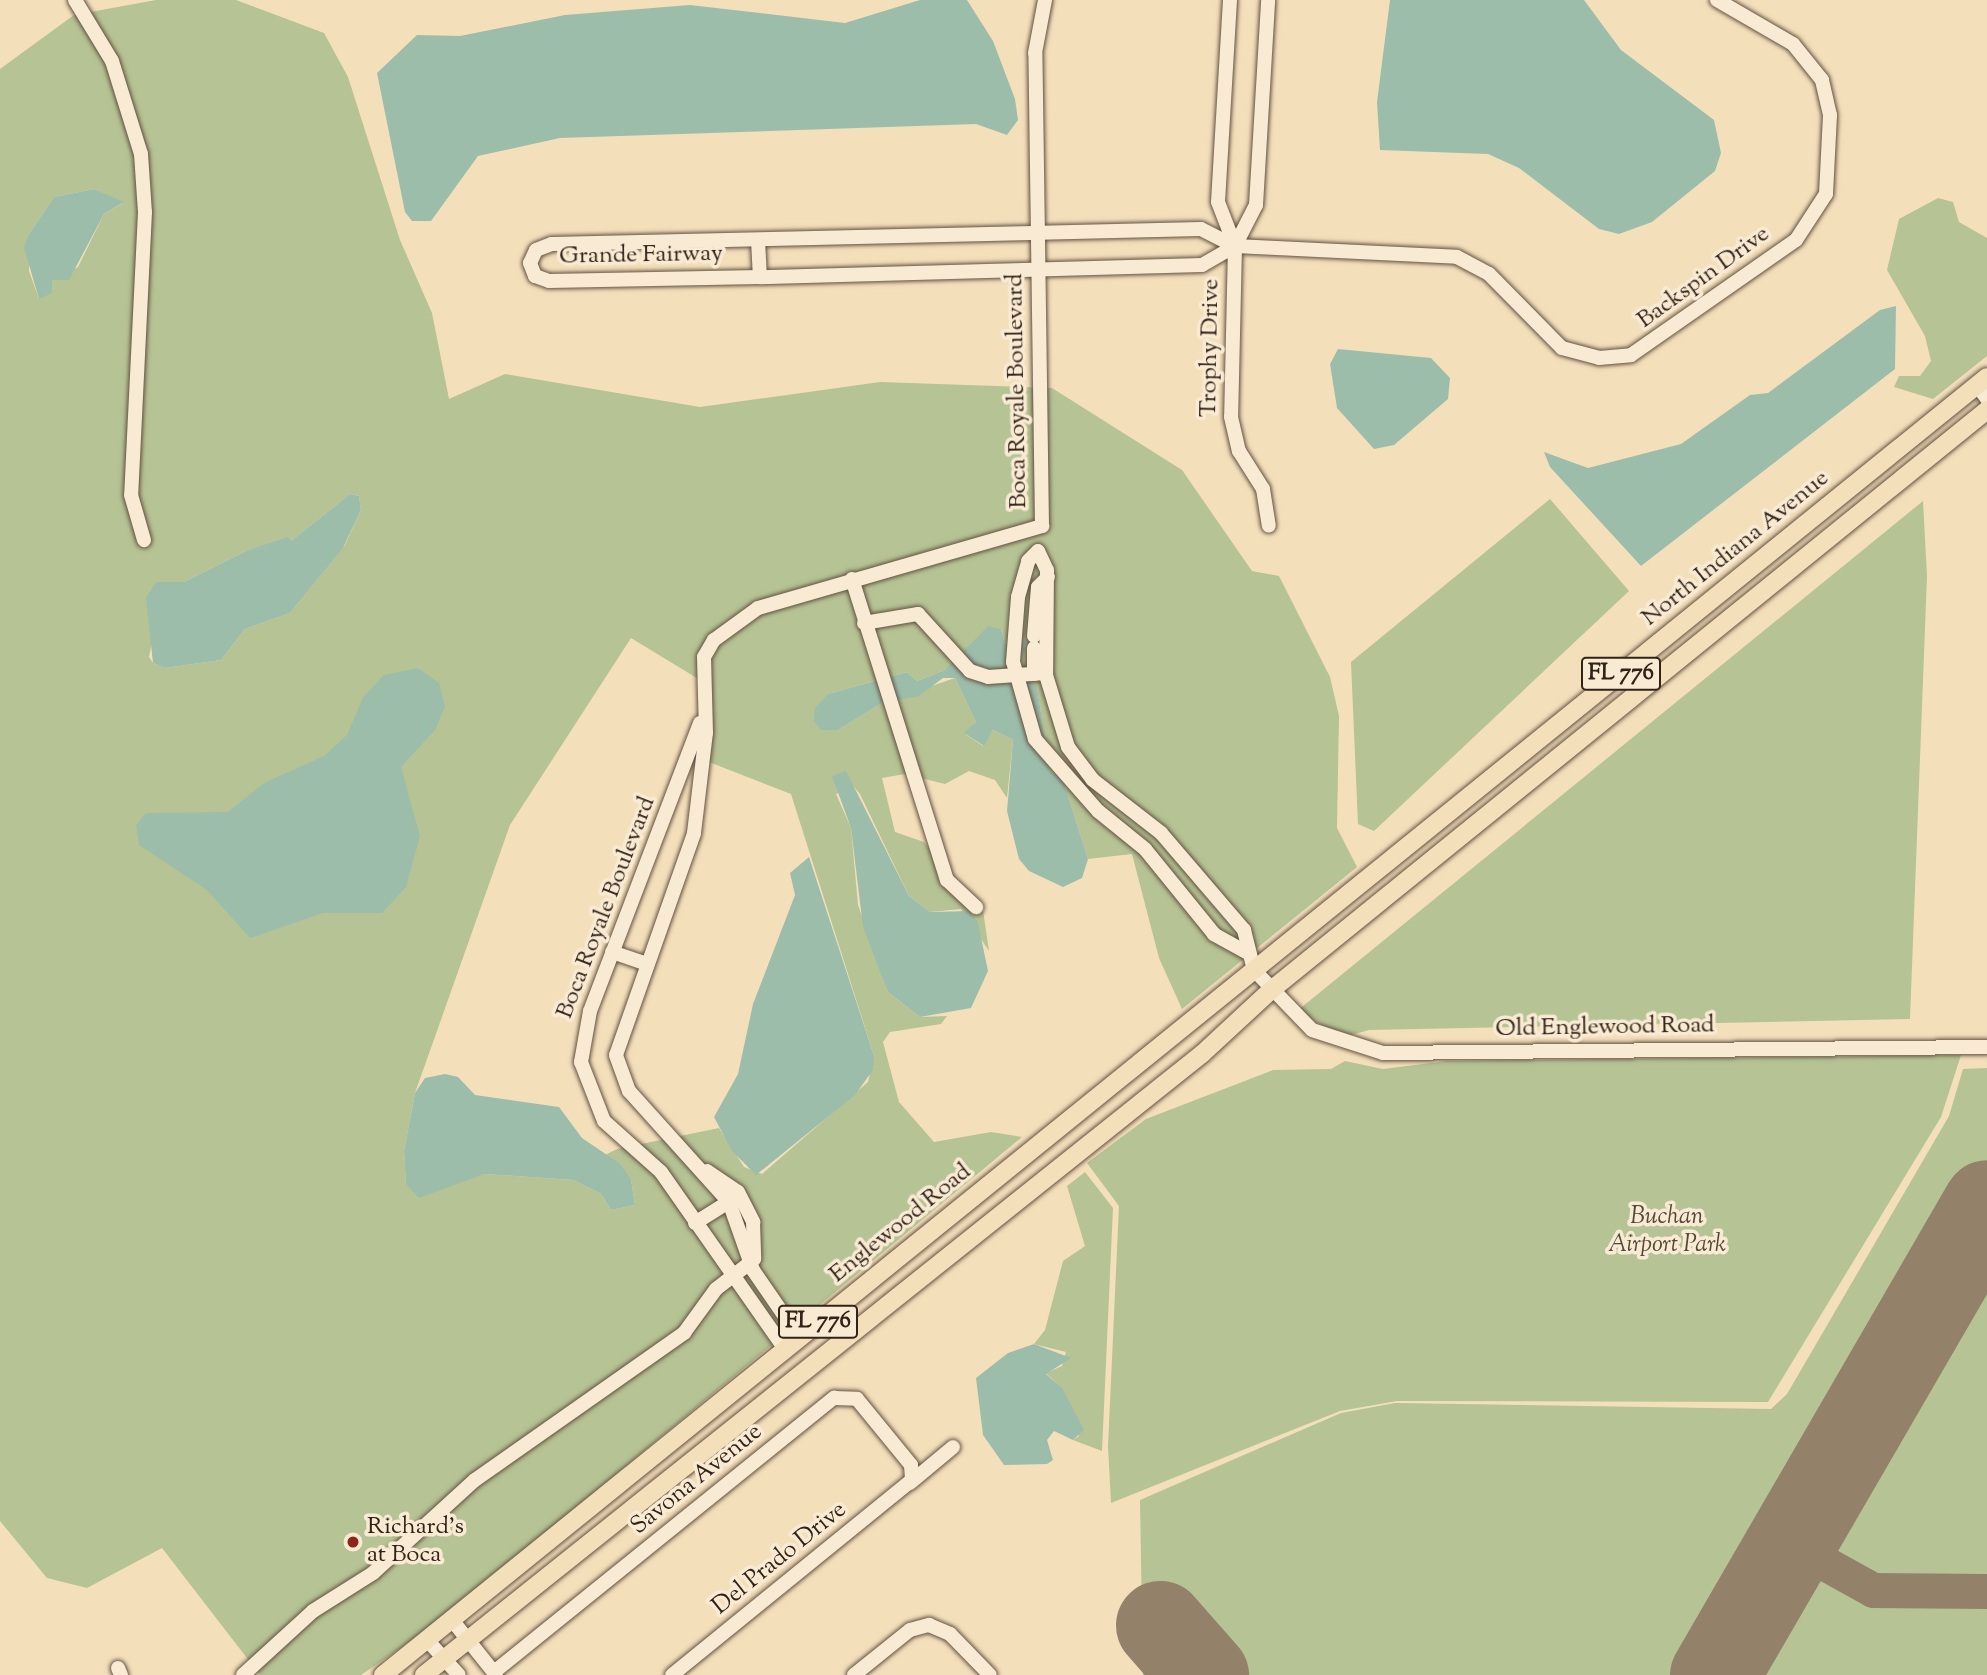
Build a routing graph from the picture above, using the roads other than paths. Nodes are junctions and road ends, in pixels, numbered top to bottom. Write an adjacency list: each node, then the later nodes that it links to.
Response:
1 (75, 0): 15 (street)
2 (1045, 0): 6 (street, Boca Royale Boulevard)
3 (1230, 0): 8 (street, Trophy Drive)
4 (1268, 0): 8 (street, Trophy Drive)
5 (1717, 0): 8 (street, Backspin Drive)
6 (1039, 232): 7 (street, Grande Fairway); 8 (street, Backspin Drive); 9 (street, Boca Royale Boulevard)
7 (758, 240): 10 (street); 10 (street, Grande Fairway)
8 (1235, 246): 9 (street, Grande Fairway); 14 (street, Trophy Drive)
9 (1040, 270): 10 (street, Grande Fairway); 13 (street, Boca Royale Boulevard)
10 (760, 277)
11 (1984, 387): 29 (main road, North Indiana Avenue / FL 776)
12 (1987, 410): 30 (main road, North Indiana Avenue / FL 776)
13 (1042, 526): 16 (street); 18 (street, Boca Royale Boulevard)
14 (1269, 526)
15 (144, 540)
16 (1038, 551): 17 (street); 20 (street)
17 (1048, 577): 19 (street); 22 (street)
18 (852, 579): 21 (street); 24 (street, Boca Royale Boulevard)
19 (1034, 604): 20 (street); 22 (street)
20 (1017, 605): 23 (street)
21 (864, 623): 23 (street); 25 (street)
22 (1040, 674): 23 (street); 27 (street, Old Englewood Road)
23 (1016, 675): 27 (street)
24 (703, 711): 26 (street, Boca Royale Boulevard); 28 (street, Boca Royale Boulevard)
25 (976, 907)
26 (612, 952): 28 (street); 34 (street, Boca Royale Boulevard)
27 (1246, 952): 29 (street, Old Englewood Road)
28 (646, 964): 32 (street, Boca Royale Boulevard)
29 (1254, 970): 30 (street, Old Englewood Road); 37 (main road, Englewood Road / FL 776)
30 (1270, 991): 31 (street, Old Englewood Road); 39 (main road, FL 776)
31 (1987, 1047)
32 (708, 1171): 33 (street, Boca Royale Boulevard); 35 (street)
33 (729, 1202): 34 (street); 35 (street, Boca Royale Boulevard)
34 (695, 1223): 36 (street, Boca Royale Boulevard)
35 (752, 1266): 36 (street); 37 (street, Boca Royale Boulevard)
36 (733, 1275): 37 (street, Boca Royale Boulevard); 45 (street)
37 (792, 1343): 39 (main road); 41 (main road, Englewood Road / FL 776)
38 (953, 1447): 40 (street, Del Prado Drive)
39 (704, 1450): 42 (main road, FL 776)
40 (911, 1480): 46 (street, Savona Avenue); 50 (street, Del Prado Drive)
41 (452, 1620): 42 (street); 43 (main road, Englewood Road / FL 776)
42 (469, 1639): 44 (main road, FL 776); 46 (street)
43 (427, 1640): 44 (street); 47 (main road, Englewood Road / FL 776)
44 (444, 1659): 48 (main road, FL 776); 49 (street)
45 (245, 1673)
46 (495, 1674)
47 (383, 1675)
48 (424, 1675)
49 (459, 1675)
50 (672, 1675)
51 (854, 1675): 52 (street)
52 (990, 1675)

